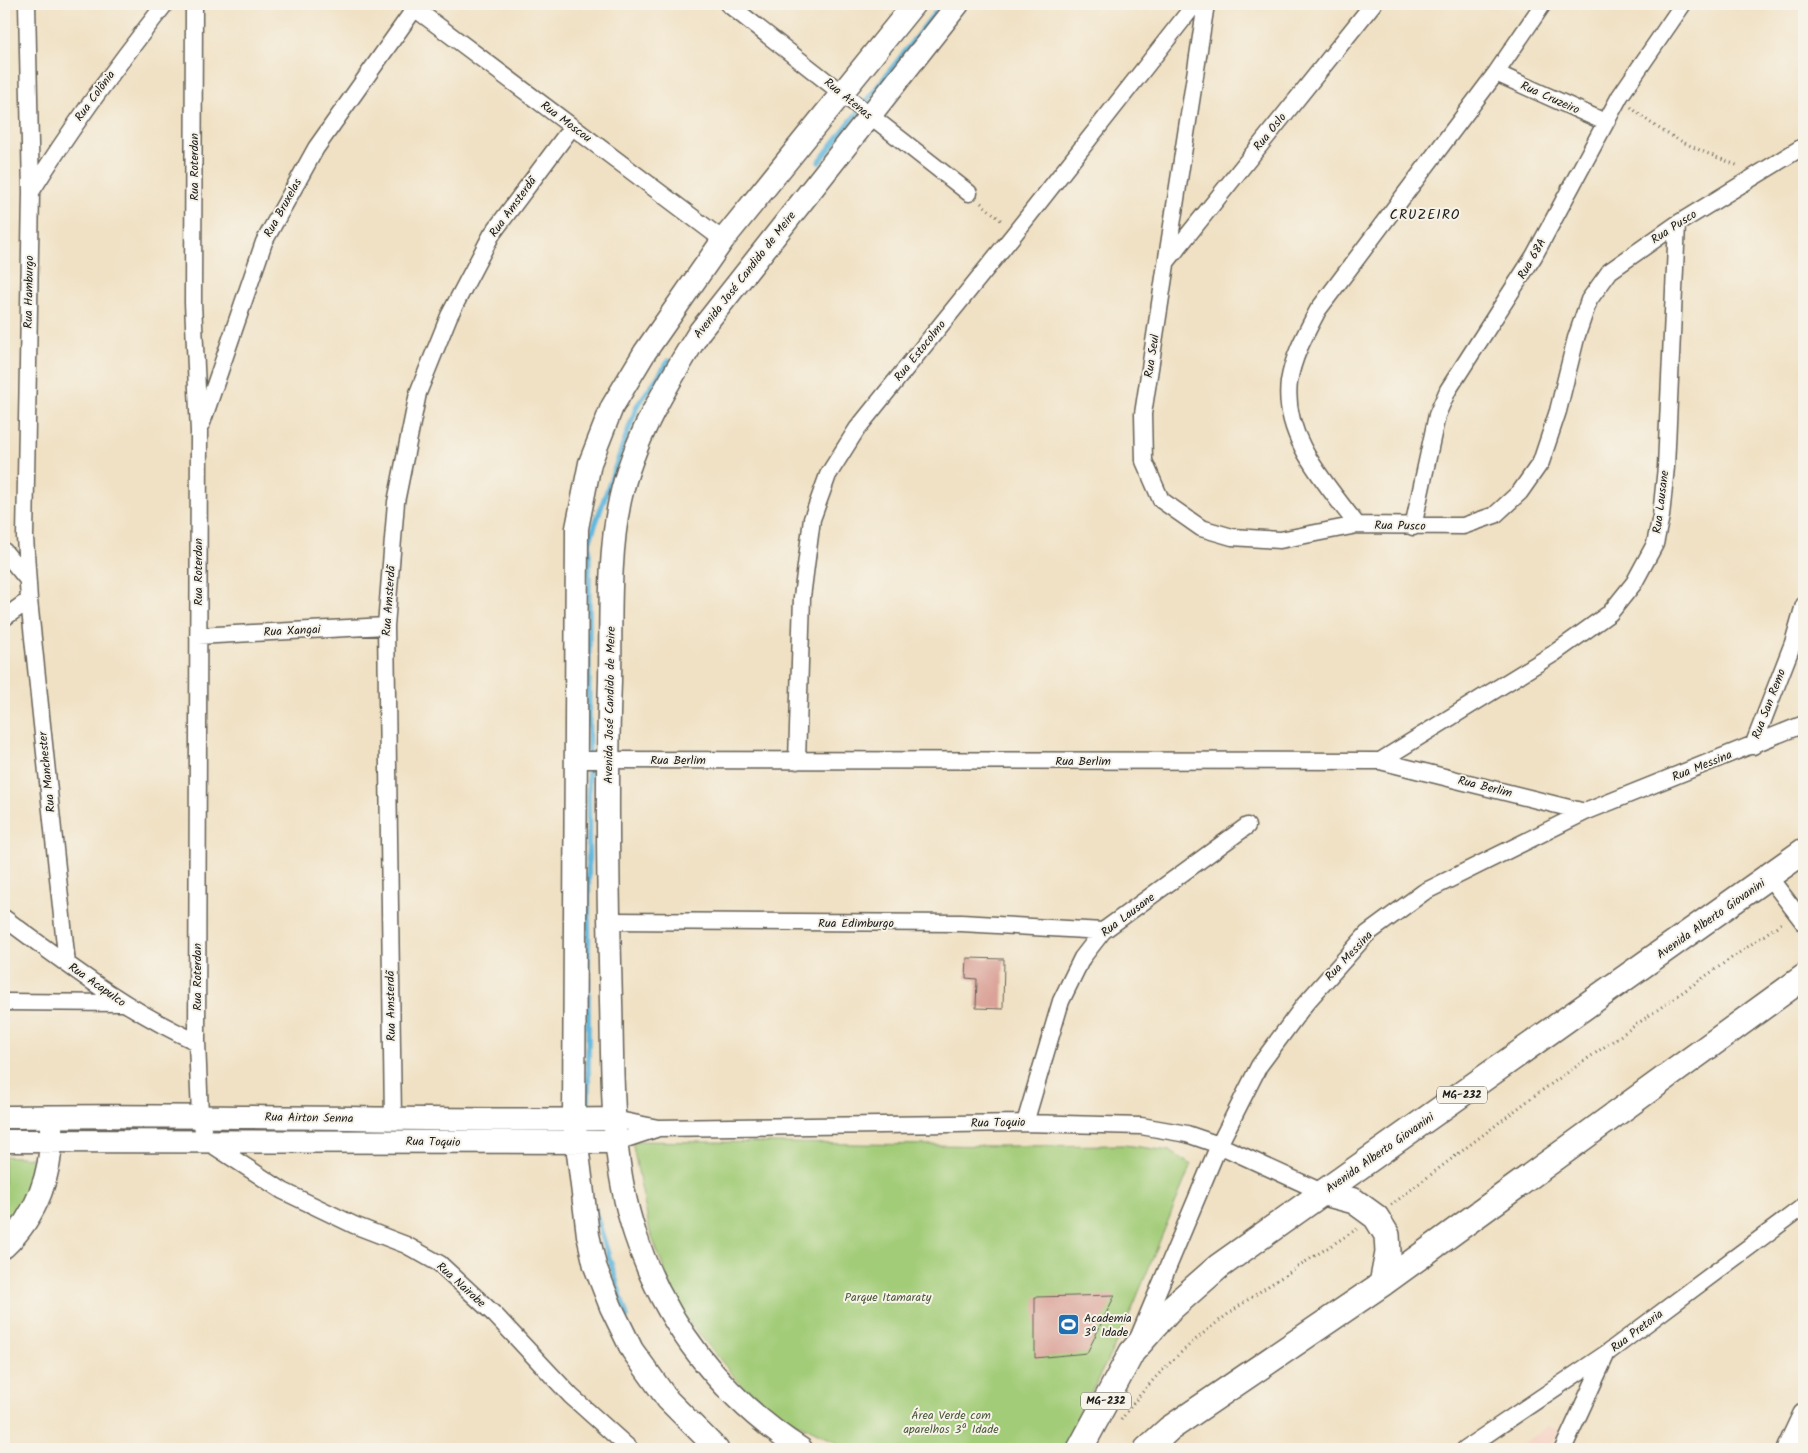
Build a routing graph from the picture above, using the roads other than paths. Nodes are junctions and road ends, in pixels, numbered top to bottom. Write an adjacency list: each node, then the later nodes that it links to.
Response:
1 (27, 4): 18 (street, Rua Hamburgo)
2 (165, 4): 18 (street, Rua Colônia)
3 (194, 4): 23 (street, Rua Roterdan)
4 (728, 4): 14 (street, Rua Atenas)
5 (914, 4): 14 (street, Avenida José Candido de Meire)
6 (958, 4): 14 (street, Avenida José Candido de Meire)
7 (1195, 4): 36 (street, Rua Estocolmo)
8 (1206, 4): 22 (street, Rua Seul)
9 (1373, 4): 22 (street, Rua Oslo)
10 (1543, 4): 13 (street, Rua Pusco)
11 (1683, 4): 15 (street, Rua 68A)
12 (412, 6): 16 (street, Rua Moscou); 23 (street, Rua Bruxelas)
13 (1496, 73): 15 (street, Rua Cruzeiro); 24 (street, Rua Pusco)
14 (856, 105): 19 (street, Rua Atenas); 21 (street, Avenida José Candido de Meire); 35 (street, Avenida José Candido de Meire)
15 (1605, 122): 25 (street, Rua 68A)
16 (572, 127): 21 (street, Rua Moscou); 31 (street, Rua Amsterdã)
17 (1804, 146): 20 (street, Rua Pusco)
18 (31, 192): 27 (street, Rua Hamburgo)
19 (969, 193)
20 (1677, 224): 25 (street, Rua Pusco); 37 (street, Rua Lausane)
21 (723, 240): 35 (street, Avenida José Candido de Meire)
22 (1167, 261): 24 (street, Rua Seul)
23 (199, 432): 32 (street, Rua Roterdan)
24 (1357, 525): 25 (street, Rua Pusco)
25 (1413, 527)
26 (4, 551): 27 (street)
27 (27, 579): 28 (street, Rua Manchester)
28 (28, 600): 30 (street); 46 (street, Rua Manchester)
29 (1804, 605): 34 (street, Rua San Remo)
30 (4, 618)
31 (386, 626): 32 (street, Rua Xangai); 55 (street, Rua Amsterdã)
32 (198, 636): 50 (street, Rua Roterdan)
33 (1804, 724): 34 (street, Rua Messina)
34 (1753, 746): 38 (street, Rua Messina)
35 (592, 760): 36 (street, Rua Berlim); 44 (street, Avenida José Candido de Meire); 56 (street, Avenida José Candido de Meire)
36 (797, 761): 37 (street, Rua Berlim)
37 (1380, 761): 38 (street, Rua Berlim)
38 (1586, 812): 64 (street, Rua Messina)
39 (1247, 826): 45 (street, Rua Lausane)
40 (1804, 852): 41 (main road, Avenida Alberto Giovanini / MG-232)
41 (1769, 877): 43 (street); 65 (main road, Avenida Alberto Giovanini / MG-232)
42 (4, 918): 46 (street, Rua Acapulco)
43 (1800, 918)
44 (609, 921): 45 (street, Rua Edimburgo); 54 (street, Avenida José Candido de Meire)
45 (1103, 931): 57 (street, Rua Lausane)
46 (67, 964): 49 (street, Rua Acapulco)
47 (1804, 977): 68 (main road)
48 (4, 1002): 49 (street)
49 (121, 1003): 50 (street, Rua Acapulco)
50 (197, 1042): 51 (street, Rua Roterdan)
51 (200, 1115): 52 (street, Rua Airton Senna); 55 (street, Rua Airton Senna); 59 (street, Rua Roterdan)
52 (50, 1116): 53 (street, Rua Airton Senna); 61 (street)
53 (4, 1118)
54 (614, 1119): 56 (street, Rua Airton Senna); 58 (street, Rua Toquio); 62 (street, Avenida José Candido de Meire)
55 (393, 1120): 56 (street, Rua Airton Senna)
56 (574, 1120): 63 (street, Avenida José Candido de Meire)
57 (1025, 1123): 58 (street, Rua Toquio); 64 (street, Rua Toquio)
58 (658, 1128): 62 (street, Rua Toquio)
59 (205, 1140): 61 (street); 63 (street, Rua Toquio); 72 (street, Rua Nairobe)
60 (4, 1141): 61 (street)
61 (51, 1142): 67 (street)
62 (617, 1142): 63 (street, Rua Toquio); 74 (street, Avenida José Candido de Meire)
63 (576, 1144): 73 (street, Avenida José Candido de Meire)
64 (1220, 1145): 65 (street, Rua Toquio); 69 (street, Rua Messina)
65 (1324, 1193): 68 (main road); 69 (main road, Avenida Alberto Giovanini / MG-232)
66 (1804, 1206): 70 (street, Rua Pretoria)
67 (4, 1247)
68 (1382, 1284): 76 (main road)
69 (1132, 1352): 75 (main road, Avenida Alberto Giovanini / MG-232)
70 (1607, 1353): 77 (street, Rua Pretoria); 78 (street)
71 (1804, 1415): 79 (street)
72 (630, 1449)
73 (717, 1449)
74 (801, 1449)
75 (1080, 1449)
76 (1147, 1449)
77 (1465, 1449)
78 (1563, 1449)
79 (1788, 1449)

